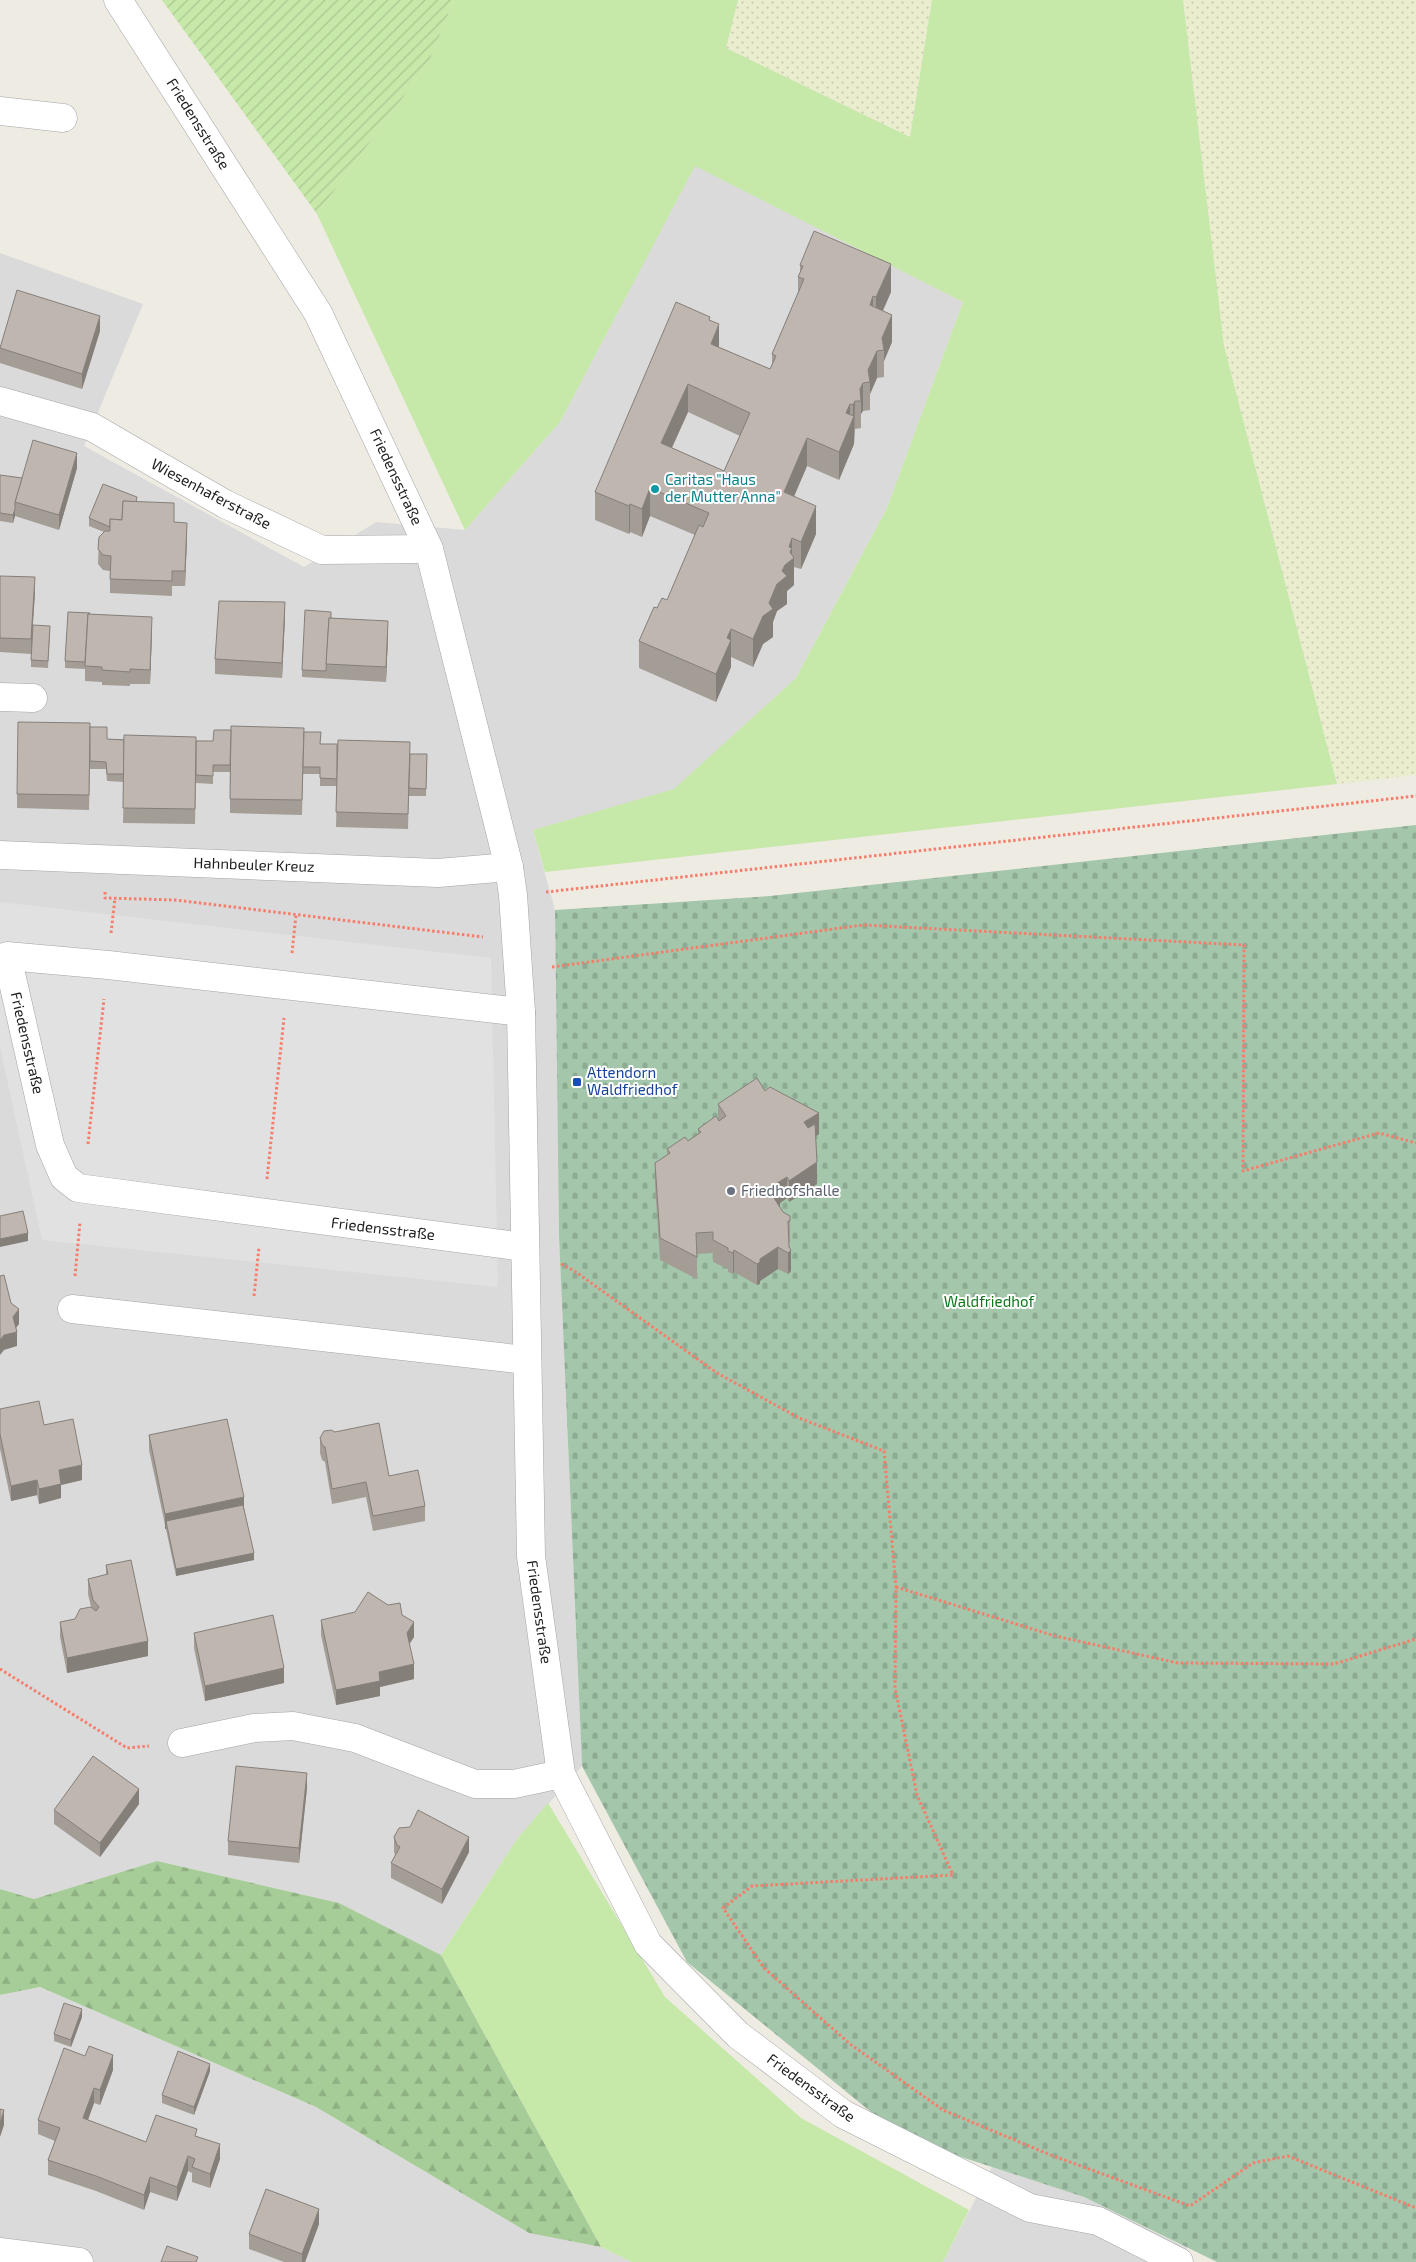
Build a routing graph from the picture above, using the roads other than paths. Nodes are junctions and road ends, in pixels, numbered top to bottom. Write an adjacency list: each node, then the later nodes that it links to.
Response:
1 (118, 0): 5 (street, Friedensstraße)
2 (0, 111): 3 (street)
3 (63, 118)
4 (0, 401): 5 (street, Wiesenhaferstraße)
5 (429, 549): 9 (street, Friedensstraße)
6 (0, 697): 7 (street)
7 (34, 698)
8 (0, 856): 9 (street, Hahnbeuler Kreuz)
9 (509, 867): 10 (street, Friedensstraße)
10 (521, 1012): 11 (street, Friedensstraße); 11 (street, Friedensstraße)
11 (524, 1247): 13 (street, Friedensstraße)
12 (72, 1309): 13 (street)
13 (526, 1360): 15 (street, Friedensstraße)
14 (182, 1743): 15 (street)
15 (561, 1774): 18 (street, Friedensstraße)
16 (0, 2252): 17 (street)
17 (79, 2262)
18 (1179, 2262)

